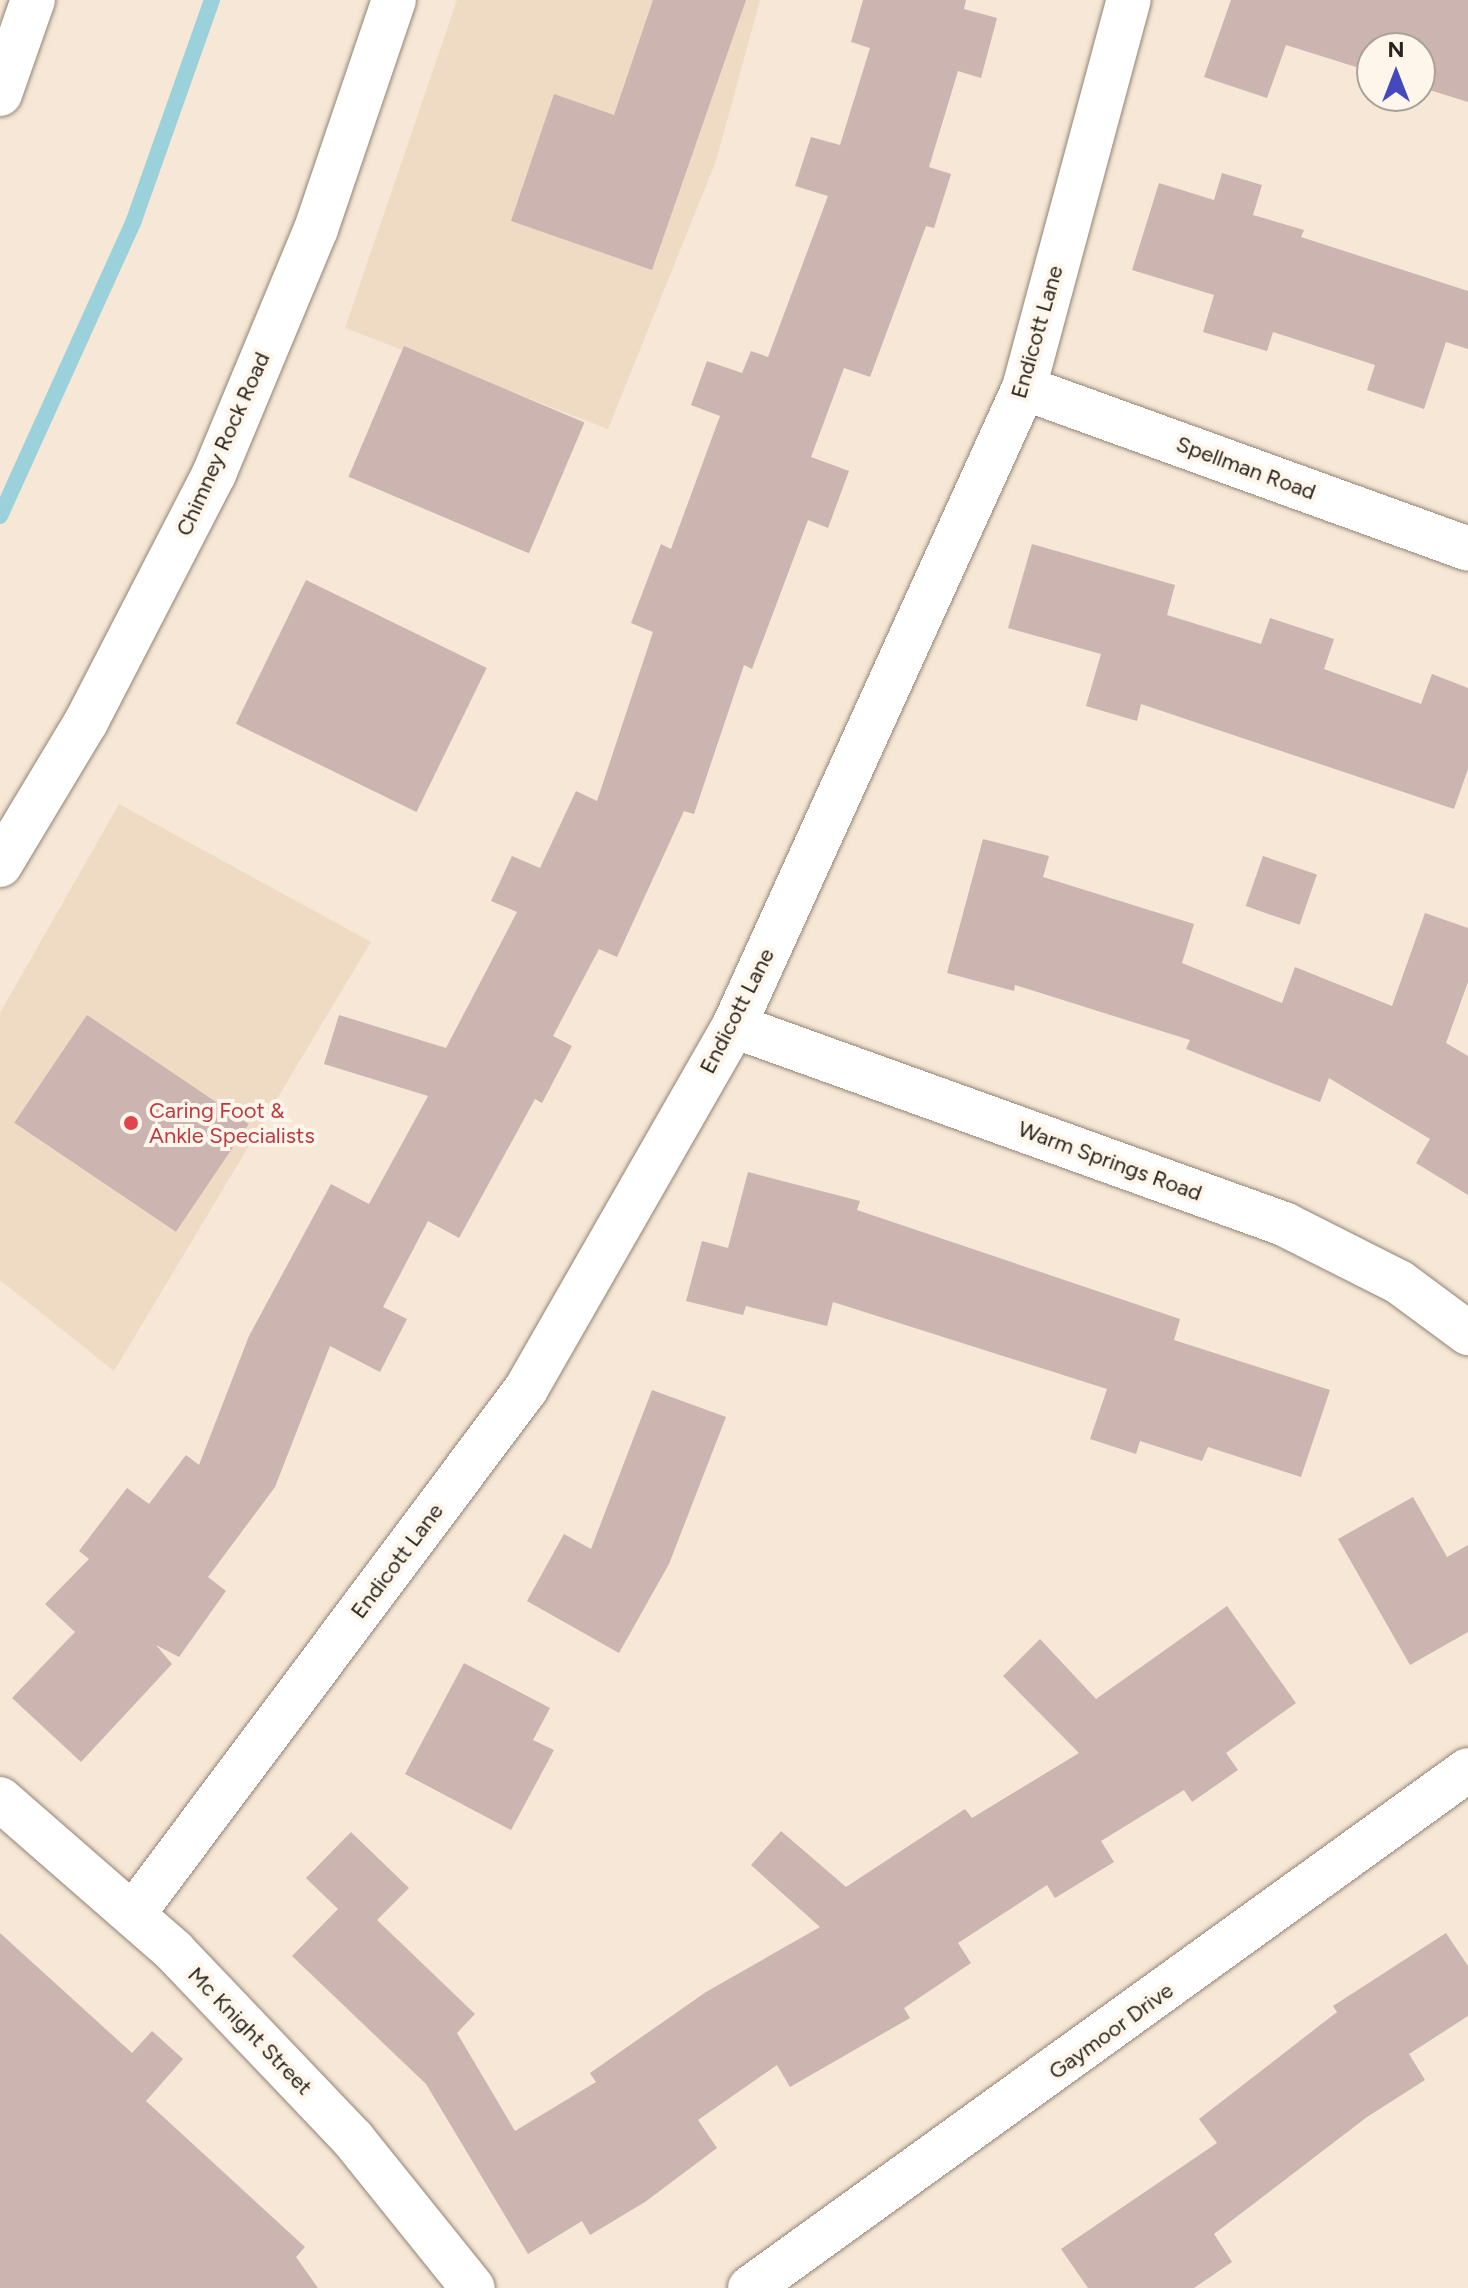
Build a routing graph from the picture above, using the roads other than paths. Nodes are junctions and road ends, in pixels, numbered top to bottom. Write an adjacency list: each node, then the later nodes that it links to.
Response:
1 (33, 0): 4 (street)
2 (394, 0): 7 (street, Chimney Rock Road)
3 (1129, 0): 5 (street, Endicott Lane)
4 (0, 94)
5 (1024, 388): 6 (street, Spellman Road); 8 (street, Endicott Lane)
6 (1468, 549)
7 (0, 865)
8 (734, 1026): 9 (street, Warm Springs Road); 12 (street, Endicott Lane)
9 (1468, 1333)
10 (1468, 1770): 14 (street, Gaymoor Drive)
11 (0, 1799): 12 (street, Mc Knight Street)
12 (133, 1914): 13 (street, Mc Knight Street)
13 (473, 2288)
14 (750, 2288)

